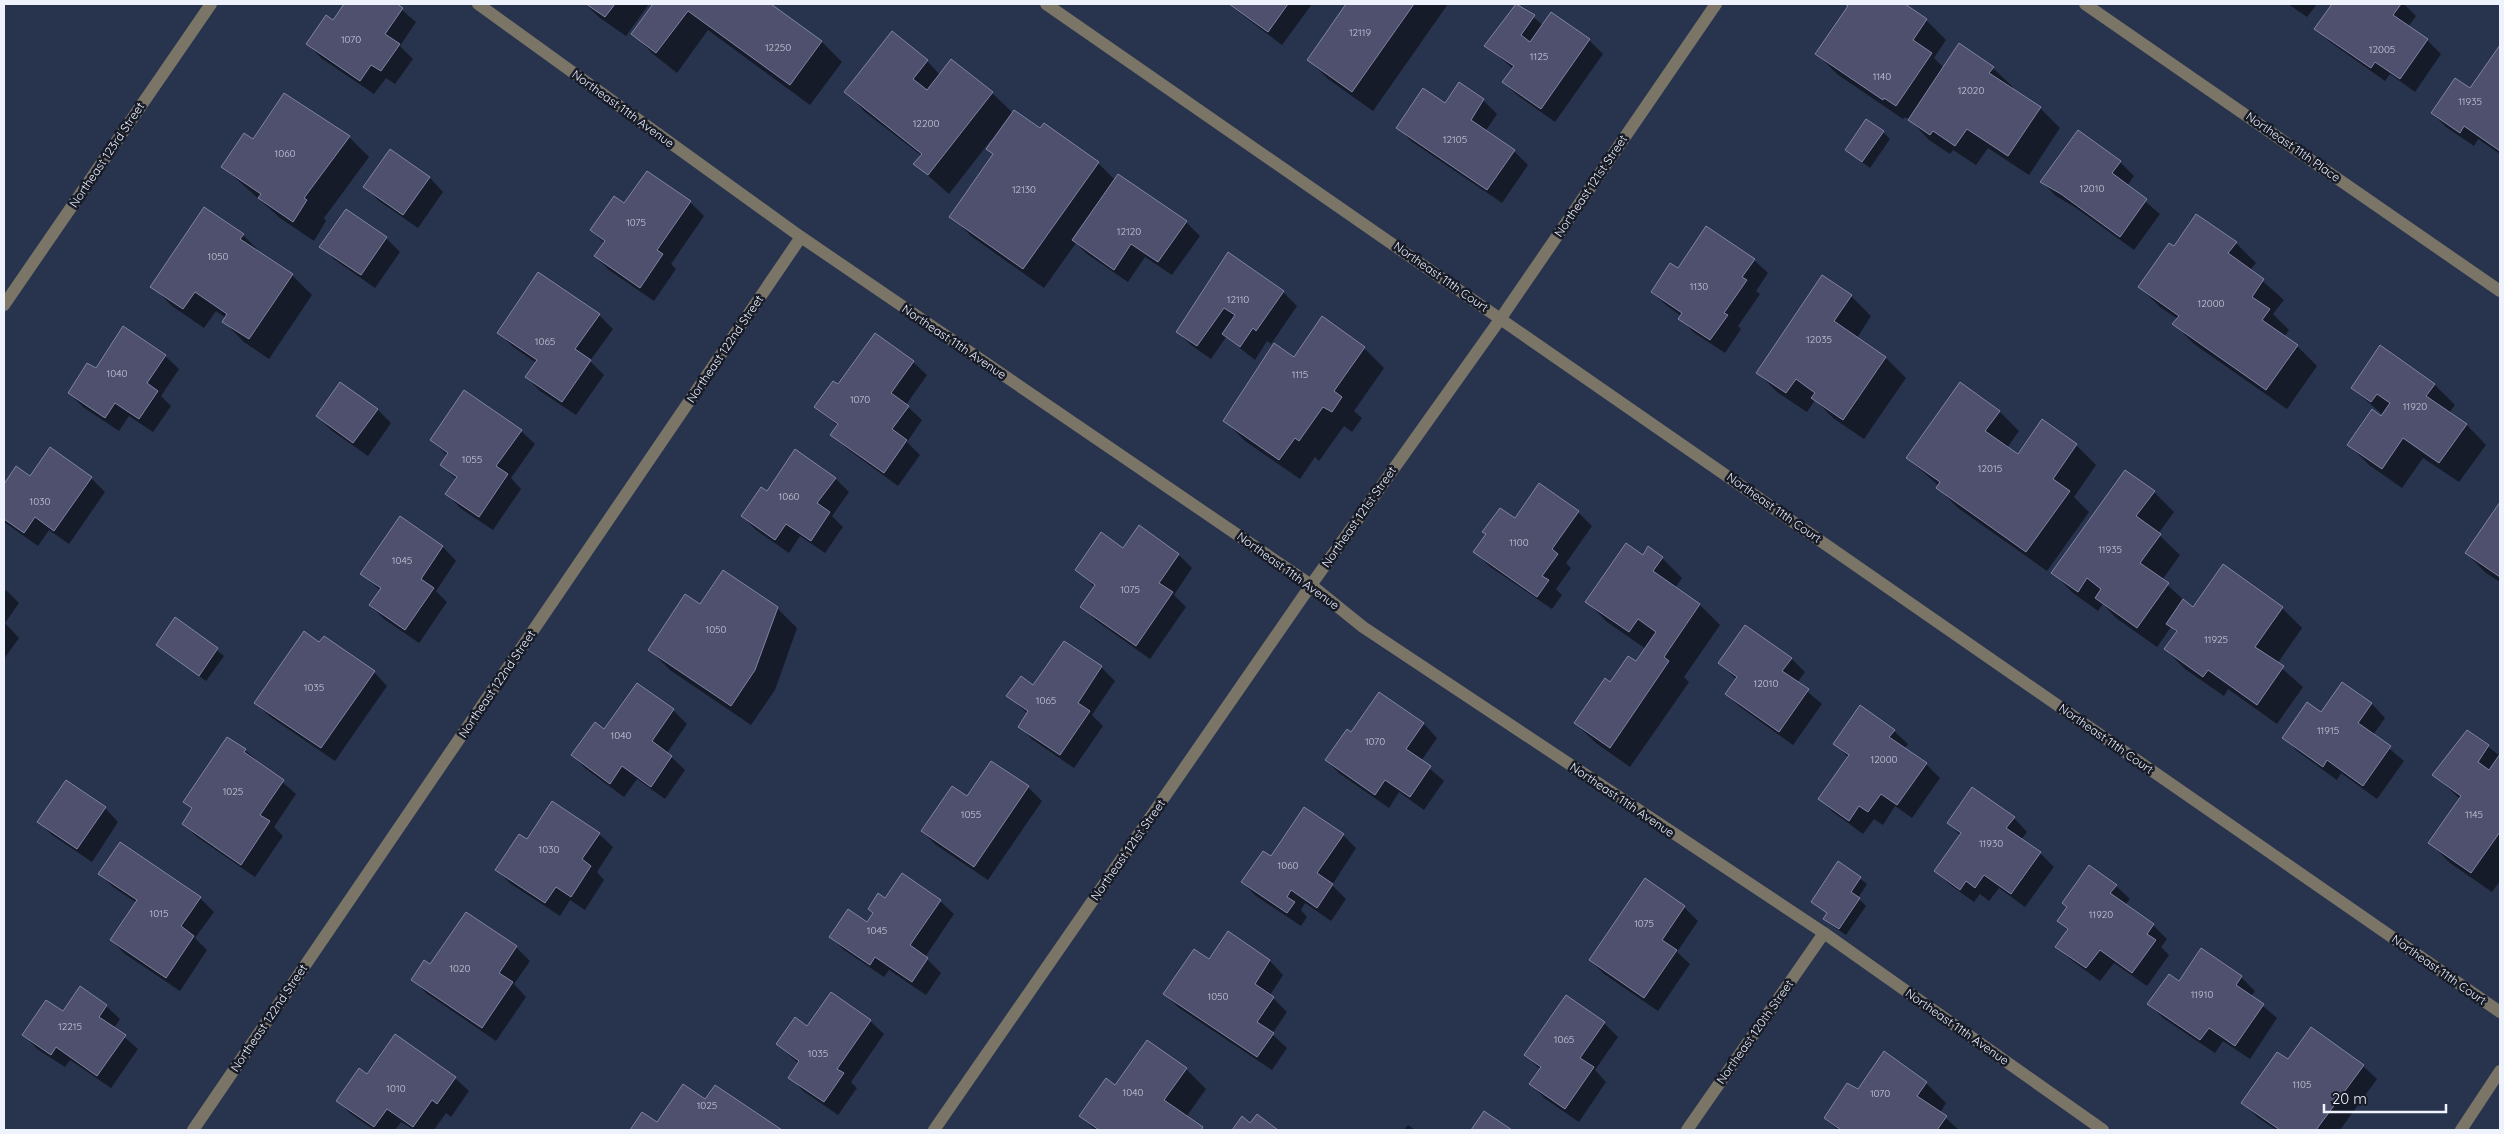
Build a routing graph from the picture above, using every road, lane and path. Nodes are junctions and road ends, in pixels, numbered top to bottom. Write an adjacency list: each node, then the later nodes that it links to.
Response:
1 (211, 4): 8 (street, Northeast 123rd Street)
2 (478, 4): 6 (street, Northeast 11th Avenue)
3 (1046, 4): 9 (street, Northeast 11th Court)
4 (1716, 4): 9 (street, Northeast 121st Street)
5 (2085, 4): 7 (street, Northeast 11th Place)
6 (801, 237): 10 (street, Northeast 11th Avenue); 14 (street, Northeast 122nd Street)
7 (2500, 291)
8 (4, 305)
9 (1501, 318): 10 (street, Northeast 121st Street); 12 (street, Northeast 11th Court)
10 (1311, 585): 11 (street, Northeast 11th Avenue); 15 (street, Northeast 121st Street)
11 (1824, 933): 16 (street, Northeast 120th Street); 17 (street, Northeast 11th Avenue)
12 (2500, 1012)
13 (2500, 1071): 18 (street)
14 (193, 1130)
15 (934, 1130)
16 (1687, 1130)
17 (2103, 1130)
18 (2461, 1130)

